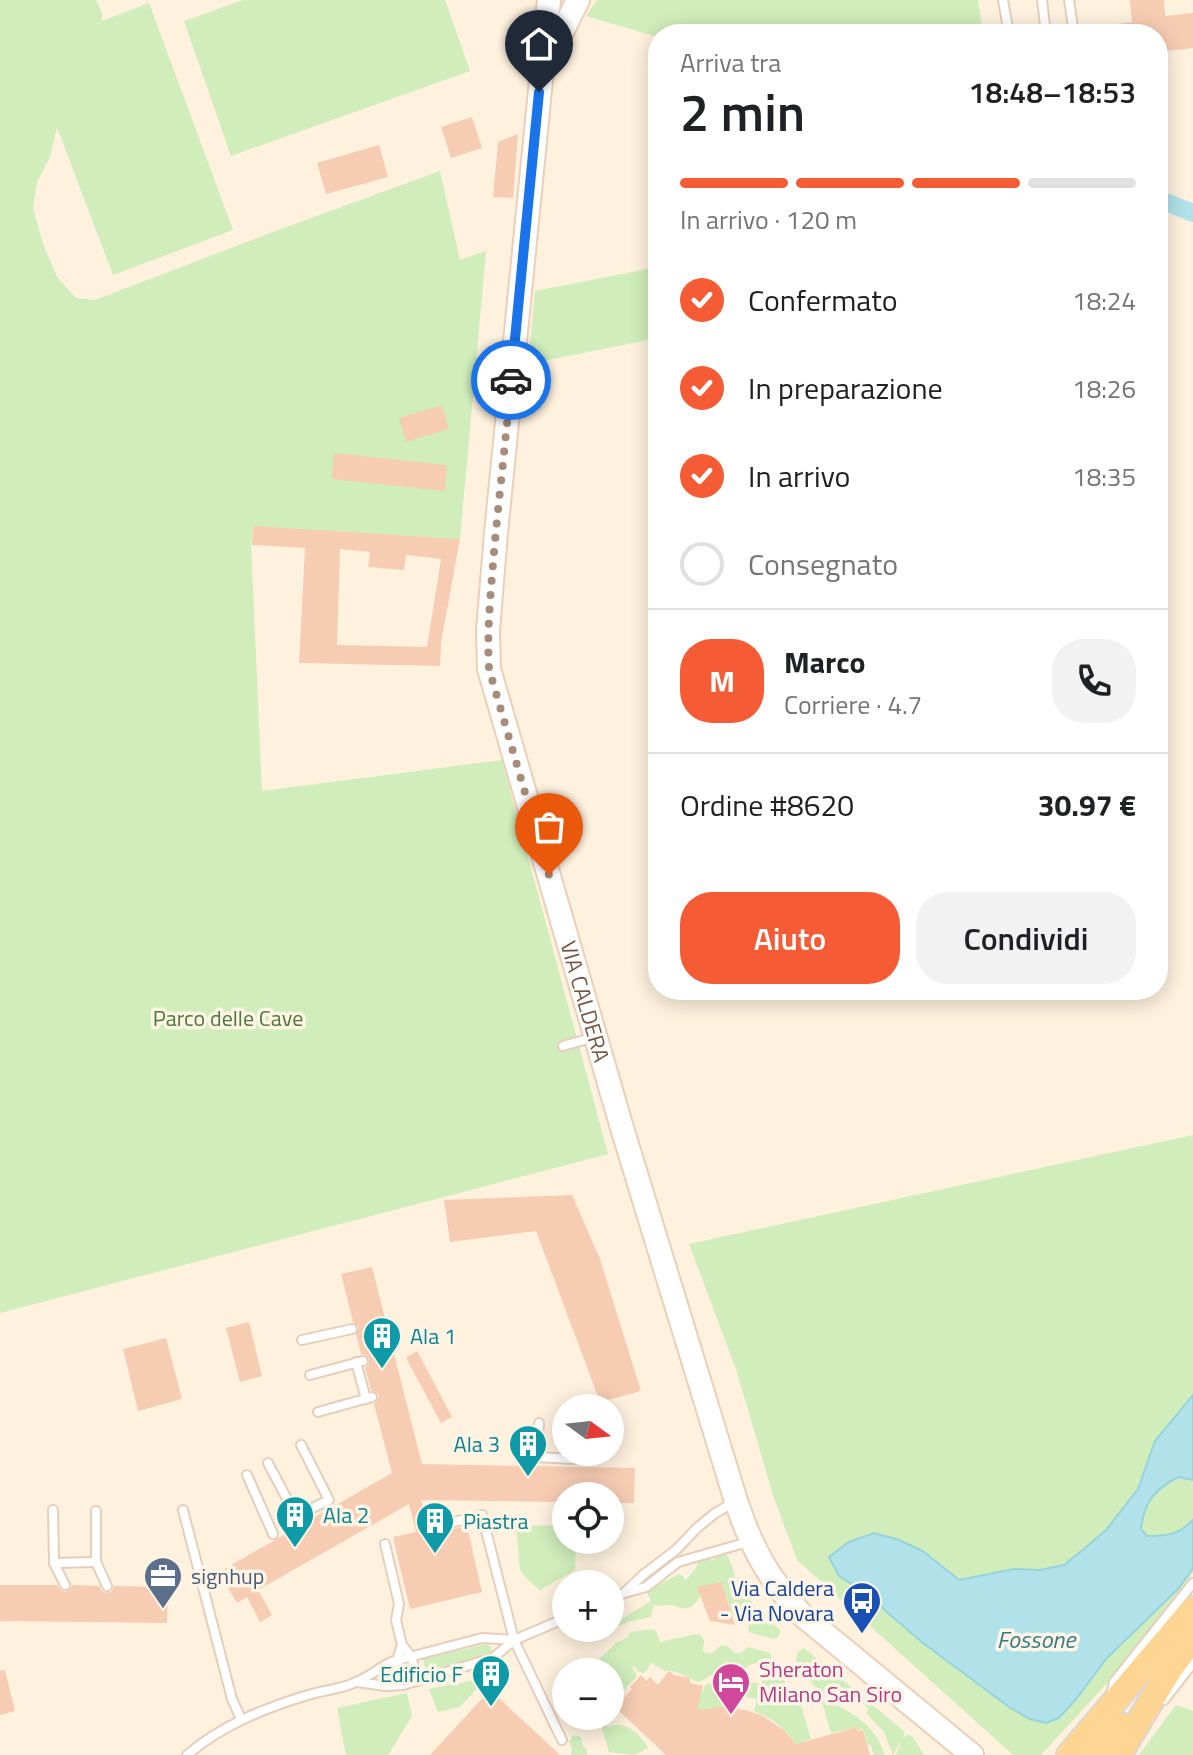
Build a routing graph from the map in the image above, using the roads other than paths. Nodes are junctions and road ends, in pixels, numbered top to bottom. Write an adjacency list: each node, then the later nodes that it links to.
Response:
1 (549, 0): 9 (street, VIA CALDERA)
2 (578, 0): 9 (street)
3 (1003, 0): 6 (lane)
4 (1042, 0): 7 (lane)
5 (1069, 0): 8 (lane)
6 (1007, 24)
7 (1045, 24)
8 (1073, 24)
9 (539, 92): 10 (street, VIA CALDERA)
10 (596, 1037): 11 (lane); 21 (street, VIA CALDERA)
11 (563, 1046)
12 (352, 1329): 13 (lane)
13 (302, 1340)
14 (310, 1375): 15 (lane)
15 (318, 1412)
16 (539, 1423): 18 (lane)
17 (301, 1445): 19 (lane)
18 (552, 1461)
19 (268, 1463)
20 (247, 1475): 26 (lane)
21 (736, 1501): 27 (street, VIA CALDERA); 34 (lane)
22 (53, 1510): 30 (lane)
23 (183, 1510): 47 (lane)
24 (96, 1511): 29 (lane)
25 (454, 1522): 38 (lane)
26 (273, 1534)
27 (751, 1541): 34 (lane); 51 (street, VIA CALDERA)
28 (385, 1544): 39 (lane)
29 (96, 1562): 30 (lane); 33 (lane)
30 (54, 1563): 32 (lane)
31 (1193, 1583): 46 (lane)
32 (65, 1585)
33 (107, 1586)
34 (624, 1593)
35 (1193, 1609): 46 (main road)
36 (552, 1624): 38 (lane)
37 (1193, 1638): 42 (main road)
38 (514, 1640): 40 (lane); 43 (lane); 48 (lane)
39 (402, 1645): 40 (lane); 41 (lane)
40 (411, 1656): 41 (lane); 43 (lane)
41 (397, 1660): 44 (lane); 45 (lane)
42 (1182, 1666): 49 (main road); 53 (main road)
43 (418, 1681): 45 (lane)
44 (357, 1682): 45 (lane); 47 (lane)
45 (403, 1685)
46 (1106, 1713): 52 (main road)
47 (241, 1719): 50 (lane)
48 (562, 1740)
49 (1124, 1746)
50 (187, 1755)
51 (972, 1755)
52 (1069, 1755)
53 (1098, 1755)

